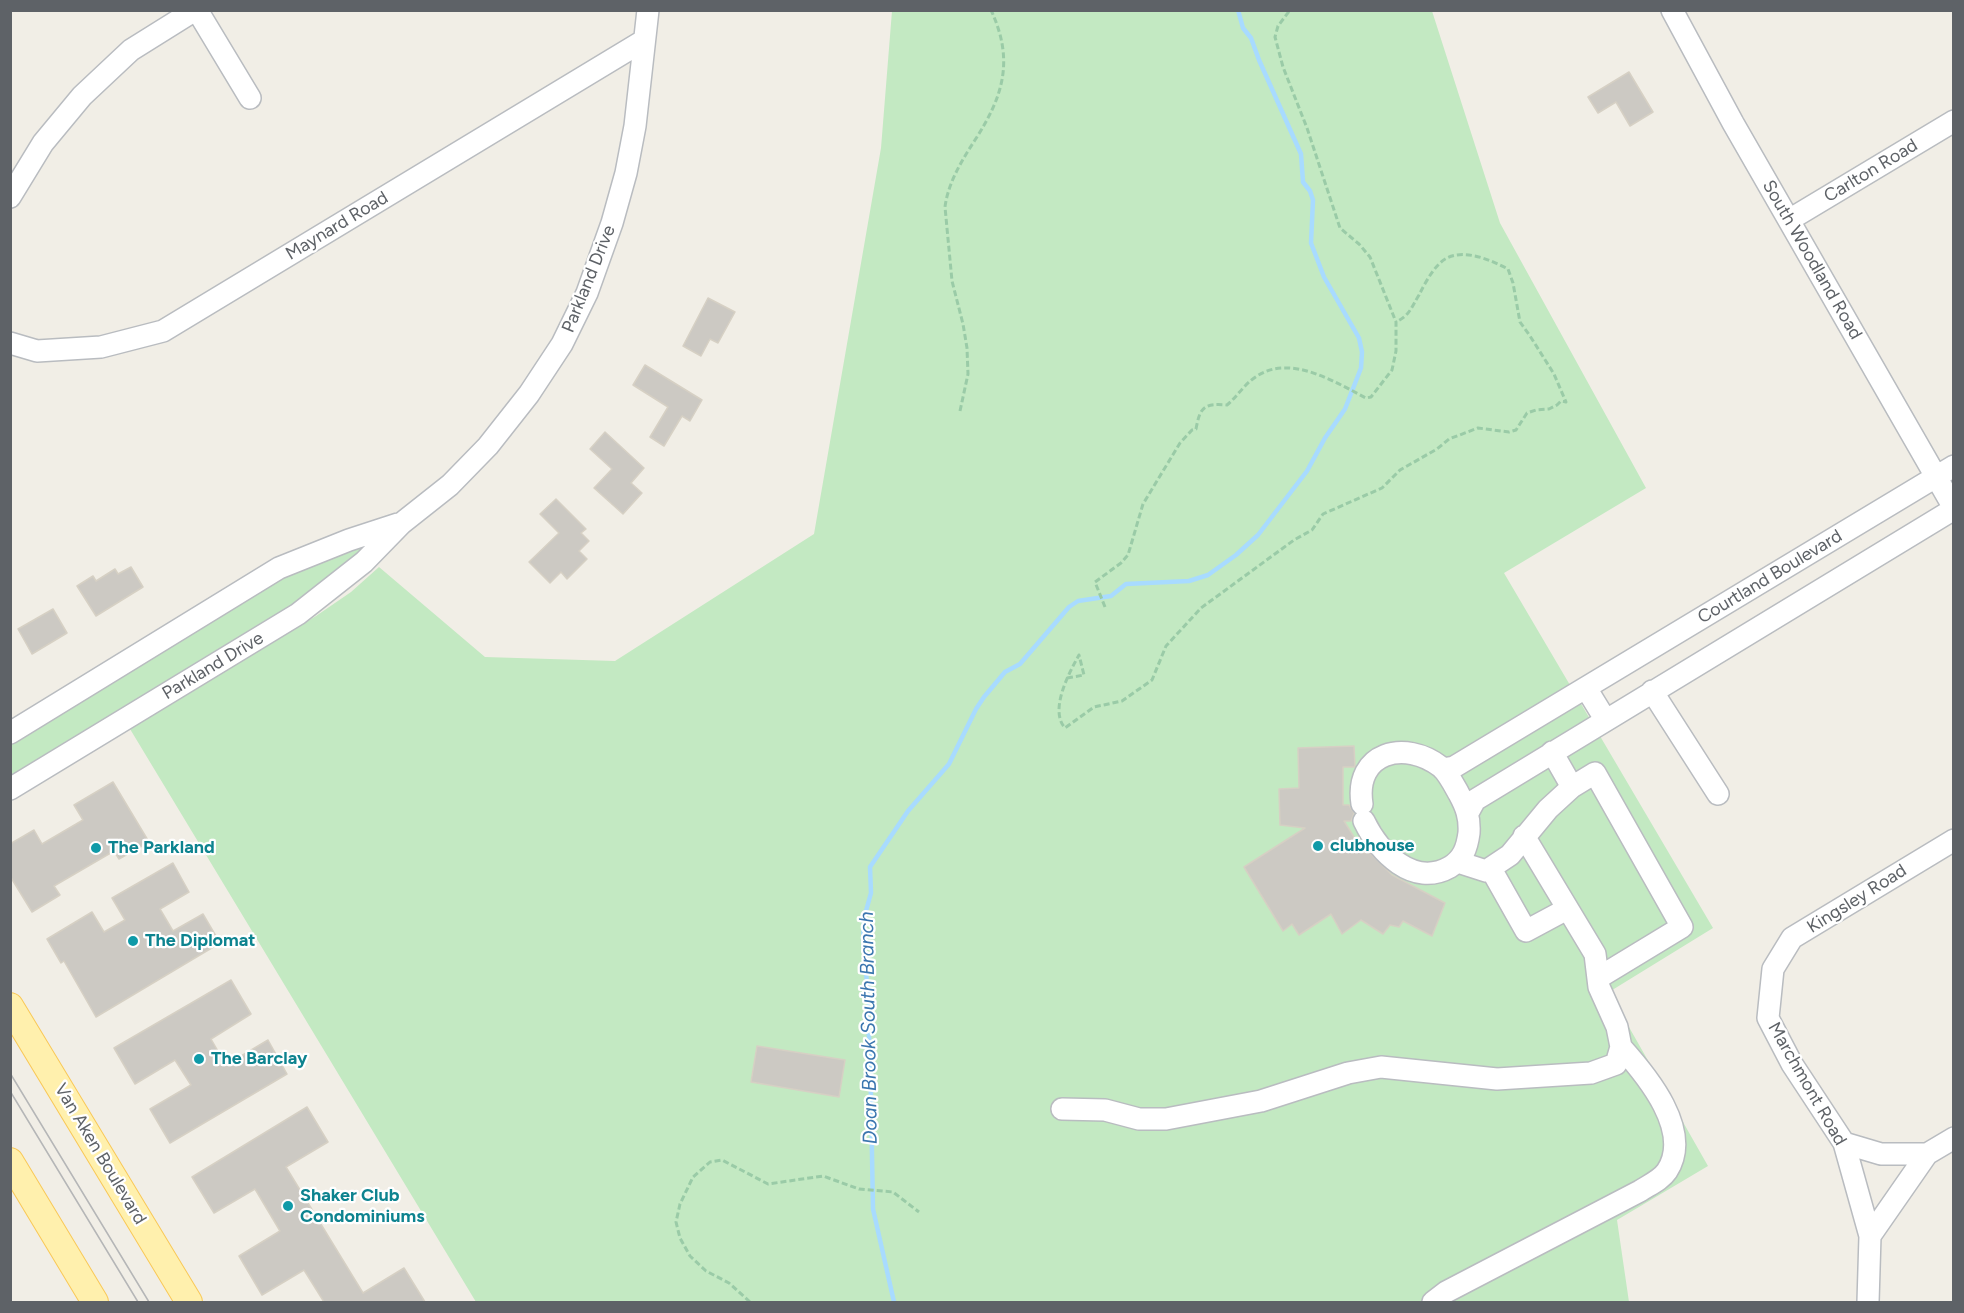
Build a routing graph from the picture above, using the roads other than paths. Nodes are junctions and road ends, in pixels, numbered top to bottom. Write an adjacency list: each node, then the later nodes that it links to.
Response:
1 (196, 10): 5 (street); 7 (street)
2 (648, 10): 4 (street, Parkland Drive)
3 (1672, 10): 8 (street, South Woodland Road)
4 (643, 41): 9 (street, Maynard Road); 12 (street, Parkland Drive)
5 (250, 98)
6 (1953, 121): 8 (street, Carlton Road)
7 (10, 197)
8 (1790, 220): 10 (street, South Woodland Road)
9 (10, 343)
10 (1945, 472): 11 (street, South Woodland Road); 13 (street, Courtland Boulevard)
11 (1953, 508): 14 (street, Courtland Boulevard)
12 (402, 523): 16 (street, Parkland Drive); 20 (street, Parkland Drive)
13 (1586, 688): 15 (street); 18 (street, Courtland Boulevard)
14 (1652, 691): 15 (street, Courtland Boulevard); 21 (street)
15 (1605, 719): 17 (street, Courtland Boulevard)
16 (10, 733)
17 (1552, 752): 19 (street); 22 (street, Courtland Boulevard)
18 (1443, 769): 22 (street); 25 (street)
19 (1572, 787): 23 (street); 29 (street)
20 (10, 789)
21 (1718, 794)
22 (1468, 811): 25 (street)
23 (1524, 836): 26 (street); 27 (street)
24 (1953, 840): 28 (street, Kingsley Road)
25 (1458, 862): 26 (street)
26 (1491, 868): 27 (street)
27 (1567, 909): 29 (street)
28 (1773, 969): 34 (street, Marchmont Road)
29 (1598, 978): 31 (street)
30 (10, 1006): 39 (main road, Van Aken Boulevard)
31 (1621, 1047): 32 (street); 40 (street)
32 (1062, 1109)
33 (1953, 1138): 35 (street)
34 (1844, 1143): 35 (street); 37 (street, Marchmont Road)
35 (1927, 1154): 37 (street)
36 (10, 1161): 38 (main road)
37 (1870, 1236): 41 (street, Marchmont Road)
38 (95, 1302)
39 (189, 1302)
40 (1433, 1302)
41 (1868, 1302)

